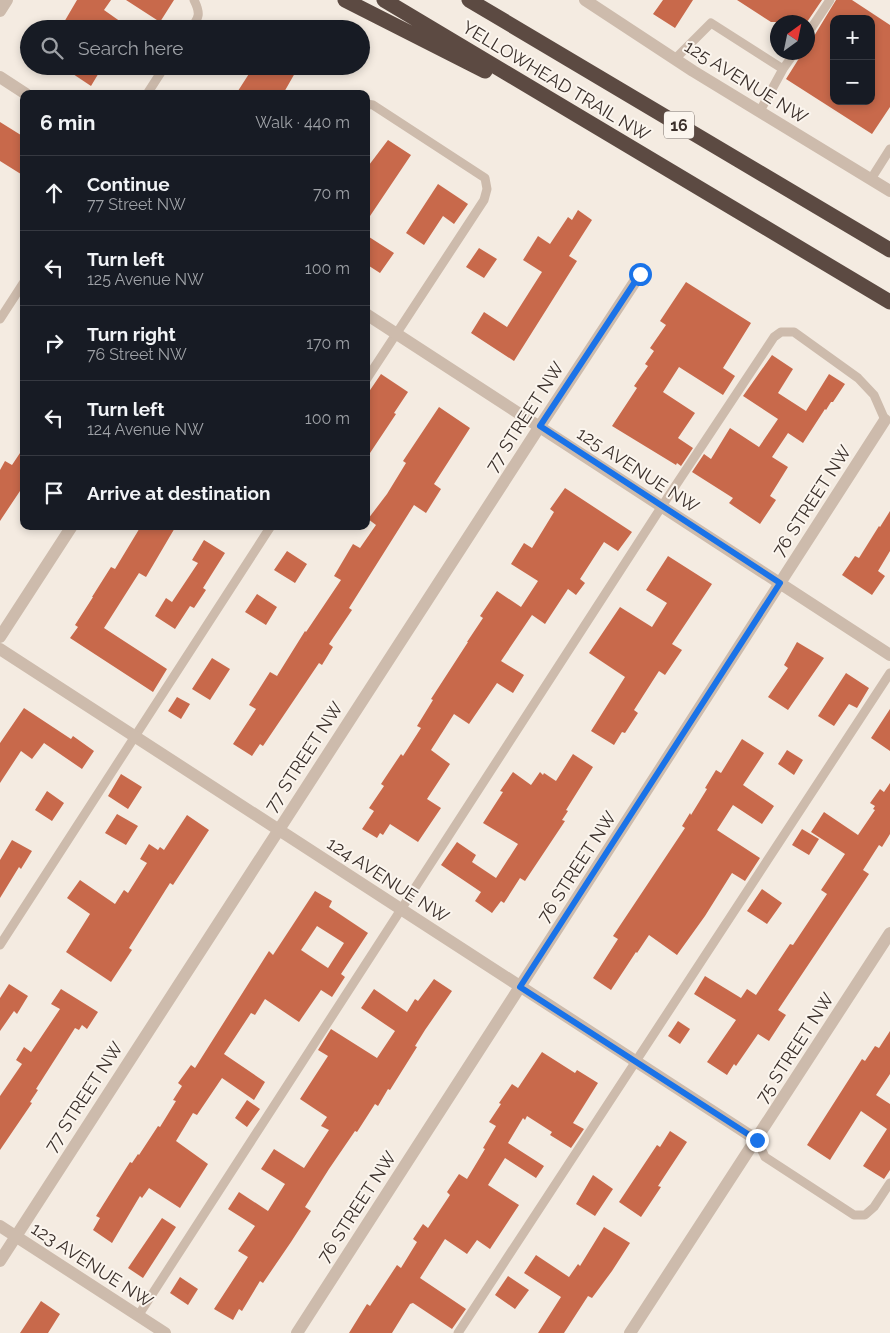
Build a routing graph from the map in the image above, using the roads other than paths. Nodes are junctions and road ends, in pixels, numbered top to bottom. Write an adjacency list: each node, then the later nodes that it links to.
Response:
1 (7, 0): 8 (street)
2 (194, 0): 9 (lane)
3 (345, 0): 20 (highway)
4 (384, 0): 20 (highway, YELLOWHEAD TRAIL NW / 16)
5 (469, 0): 24 (highway, YELLOWHEAD TRAIL NW / 16)
6 (585, 0): 11 (street, 125 AVENUE NW)
7 (830, 0): 10 (lane)
8 (0, 11)
9 (196, 20)
10 (815, 22)
11 (675, 59): 13 (lane); 19 (street, 125 AVENUE NW)
12 (789, 60): 13 (lane)
13 (783, 69): 19 (lane)
14 (160, 75): 17 (lane)
15 (0, 77): 16 (street)
16 (20, 90)
17 (150, 90)
18 (370, 105): 30 (lane)
19 (760, 112): 22 (street, 125 AVENUE NW)
20 (600, 130): 27 (highway, YELLOWHEAD TRAIL NW / 16)
21 (890, 149): 22 (lane)
22 (871, 179): 23 (street, 125 AVENUE NW)
23 (890, 191)
24 (890, 250)
25 (640, 274): 33 (street, 77 STREET NW)
26 (20, 288): 29 (lane)
27 (890, 302)
28 (370, 317): 30 (street, 125 AVENUE NW)
29 (0, 319)
30 (396, 333): 31 (lane); 33 (street, 125 AVENUE NW)
31 (370, 374)
32 (886, 420): 34 (lane); 37 (street, 76 STREET NW)
33 (540, 426): 34 (street, 125 AVENUE NW); 43 (street, 77 STREET NW)
34 (662, 506): 37 (street, 125 AVENUE NW); 44 (lane)
35 (69, 530): 38 (street)
36 (268, 530): 42 (lane)
37 (780, 583): 40 (street, 125 AVENUE NW); 47 (street, 76 STREET NW)
38 (0, 637)
39 (0, 649): 42 (street, 124 AVENUE NW)
40 (890, 655)
41 (890, 672): 48 (lane)
42 (135, 737): 43 (street, 124 AVENUE NW); 46 (lane)
43 (278, 830): 44 (street, 124 AVENUE NW); 52 (street, 77 STREET NW)
44 (400, 909): 47 (street, 124 AVENUE NW); 54 (lane)
45 (890, 933): 49 (street, 75 STREET NW)
46 (0, 945)
47 (520, 987): 48 (street, 124 AVENUE NW); 56 (street, 76 STREET NW)
48 (636, 1062): 49 (street, 124 AVENUE NW); 57 (lane)
49 (757, 1140): 50 (lane); 58 (street, 75 STREET NW)
50 (890, 1183)
51 (0, 1226): 52 (street, 123 AVENUE NW)
52 (15, 1236): 53 (street, 77 STREET NW); 54 (street, 123 AVENUE NW)
53 (0, 1261)
54 (138, 1316): 55 (street, 123 AVENUE NW)
55 (157, 1331)
56 (297, 1333)
57 (458, 1333)
58 (630, 1333)

